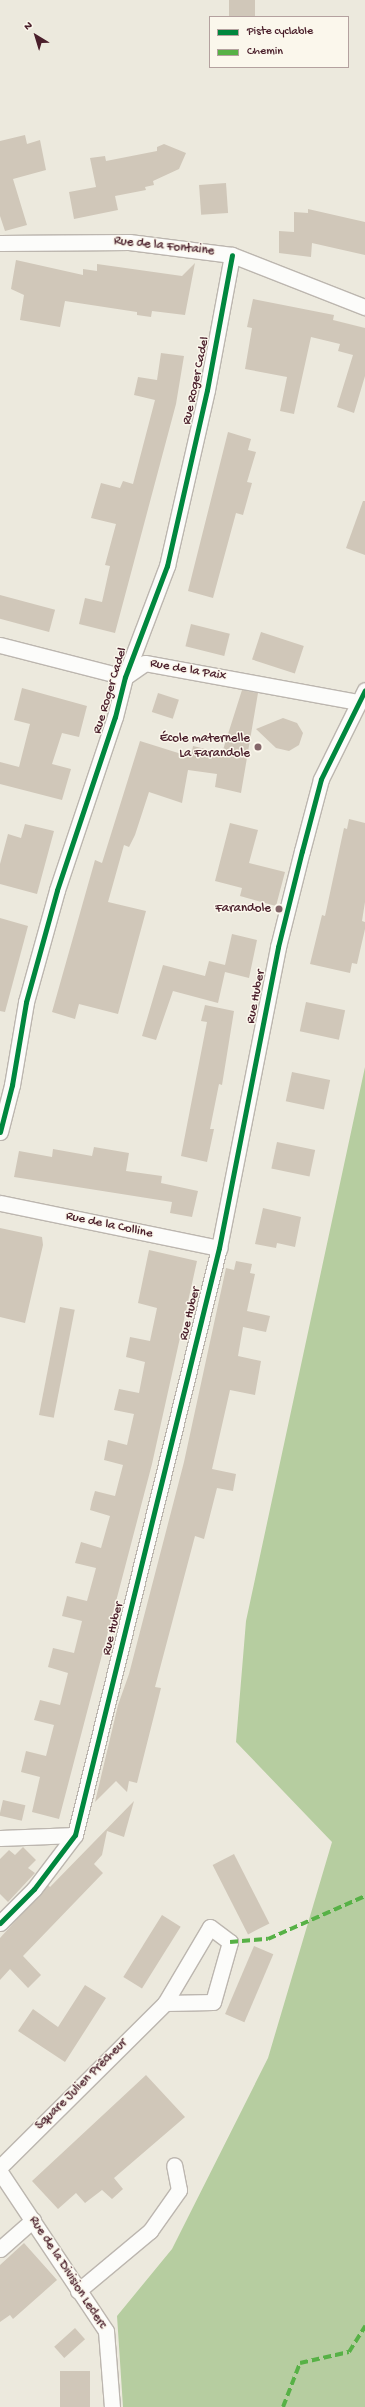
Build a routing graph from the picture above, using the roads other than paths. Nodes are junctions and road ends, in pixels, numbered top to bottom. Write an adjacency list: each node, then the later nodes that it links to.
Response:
1 (0, 243): 2 (street, Rue de la Fontaine)
2 (232, 255): 3 (street, Rue de la Fontaine); 5 (street, Rue Roger Cadel)
3 (365, 307)
4 (0, 645): 5 (street)
5 (125, 676): 6 (street, Rue de la Paix); 7 (street, Rue Roger Cadel)
6 (362, 696): 9 (street, Rue Huber)
7 (0, 1132)
8 (0, 1203): 9 (street, Rue de la Colline)
9 (219, 1248): 10 (street, Rue Huber)
10 (75, 1835): 11 (street); 12 (street, Rue Huber)
11 (0, 1838)
12 (0, 1923)
13 (165, 2003): 13 (street, Square Julien Prêcheur); 15 (street, Square Julien Prêcheur)
14 (174, 2165): 19 (street)
15 (0, 2167)
16 (0, 2172): 17 (street, Rue de la Division Leclerc)
17 (33, 2220): 18 (street); 19 (street, Rue de la Division Leclerc)
18 (0, 2248)
19 (78, 2291): 20 (street, Rue de la Division Leclerc)
20 (112, 2407)

